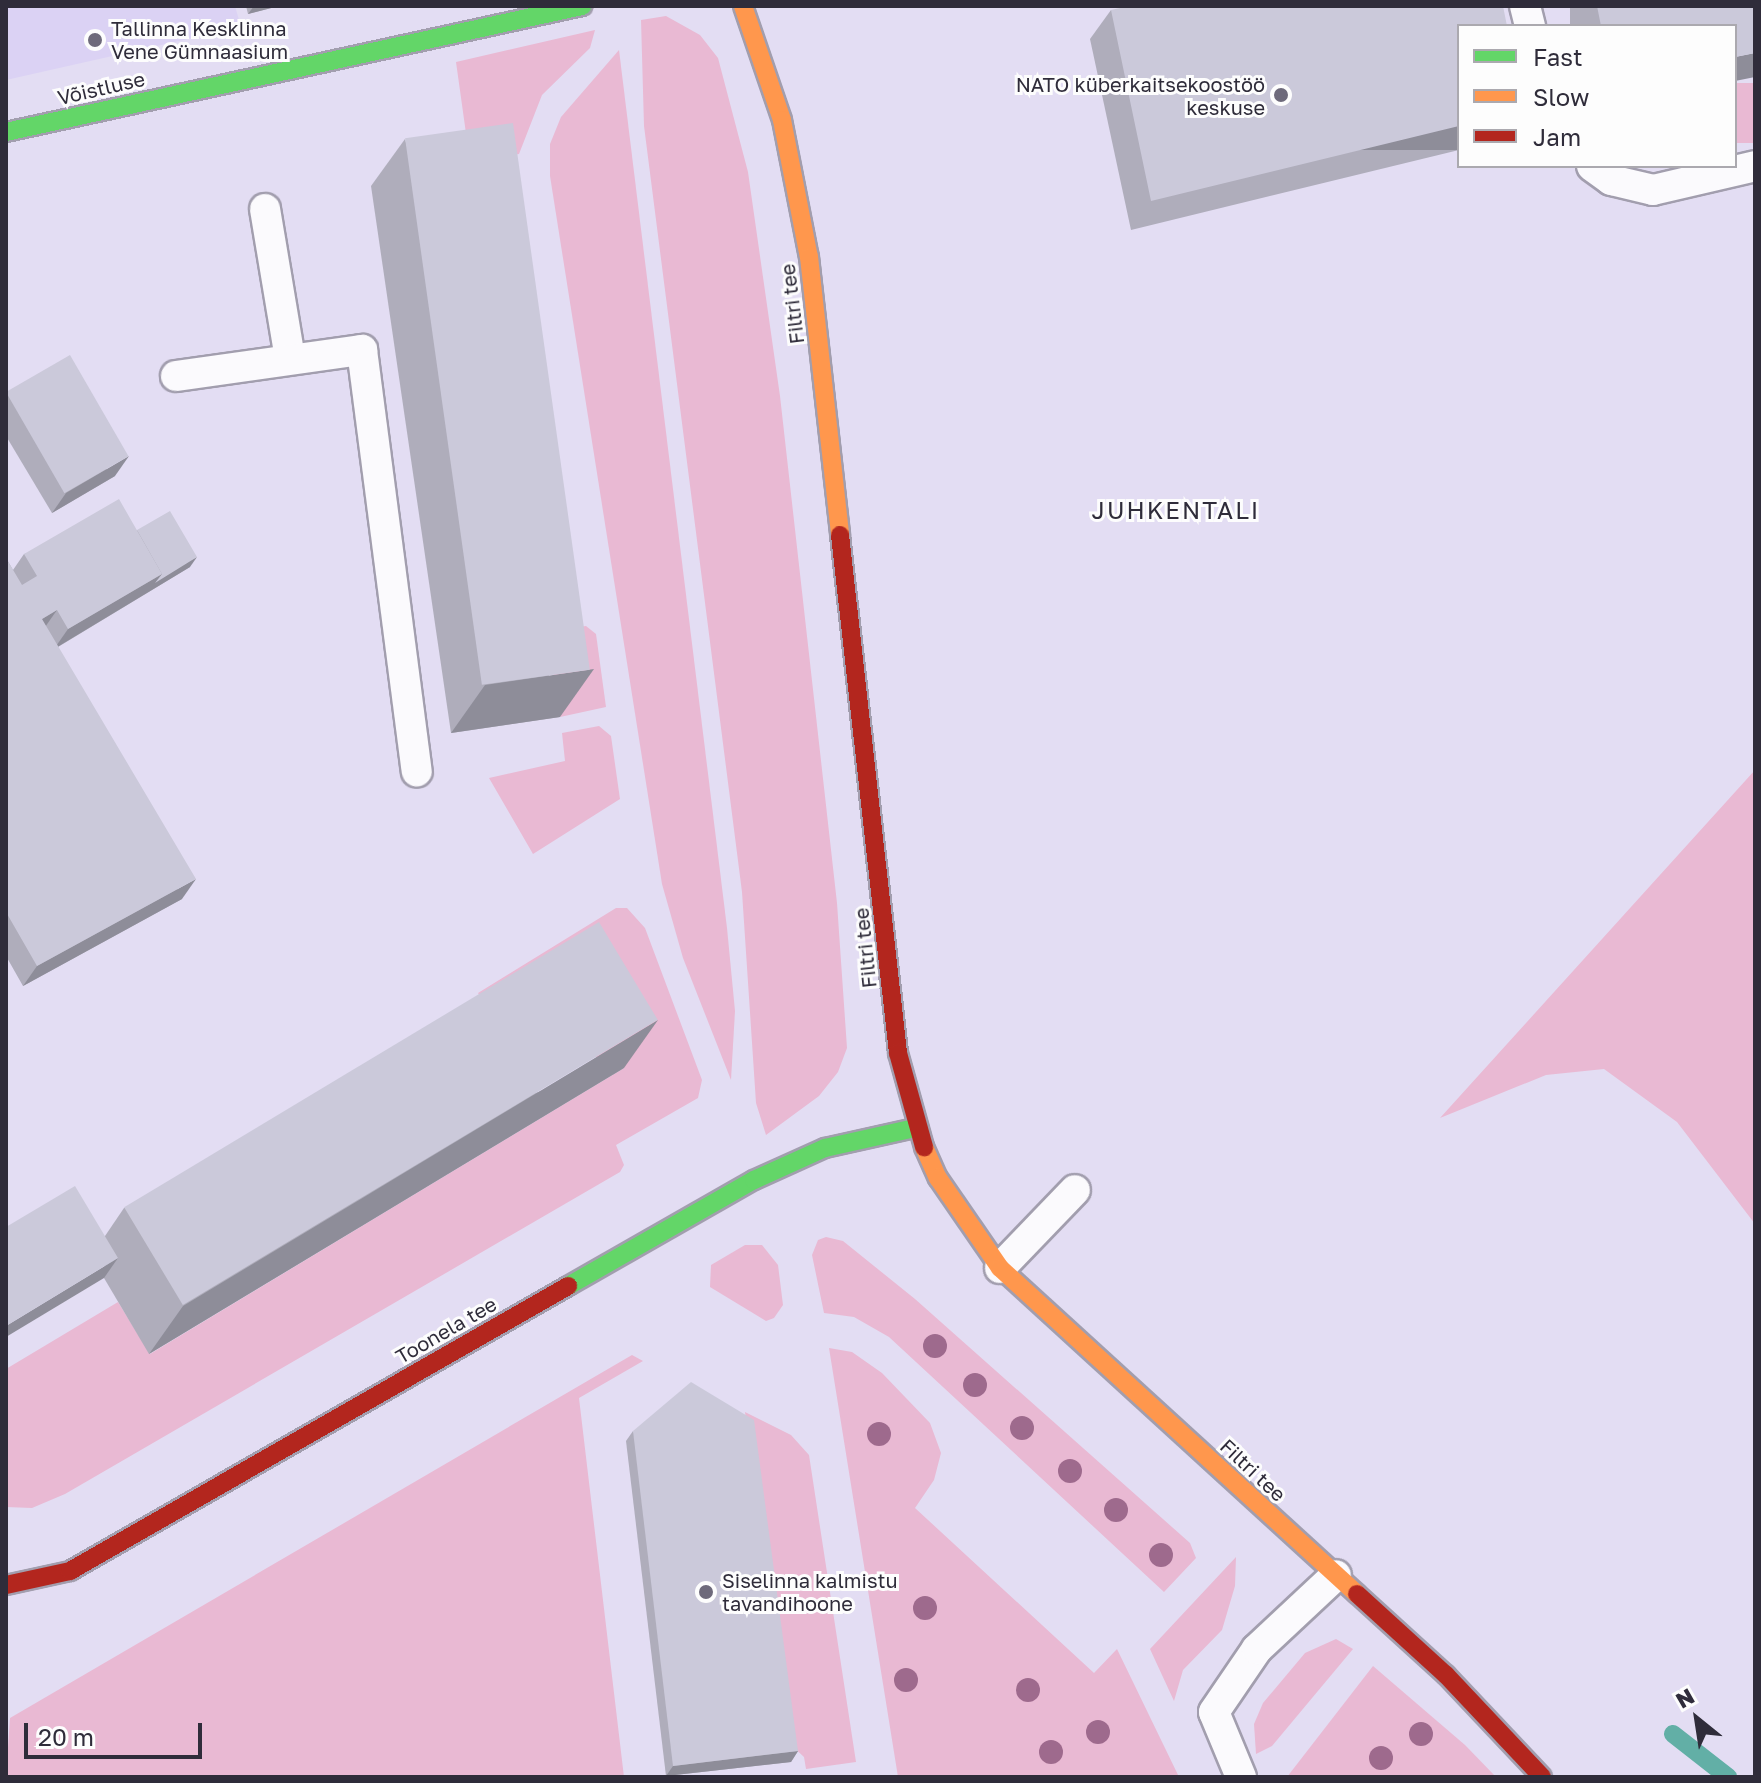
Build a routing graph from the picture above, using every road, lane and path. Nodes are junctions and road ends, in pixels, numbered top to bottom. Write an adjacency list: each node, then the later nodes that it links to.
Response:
1 (582, 6): 3 (street, Võistluse)
2 (743, 6): 10 (street, Filtri tee)
3 (6, 132)
4 (1755, 166): 5 (lane)
5 (1595, 168)
6 (265, 209): 7 (lane)
7 (290, 359): 8 (lane); 9 (lane)
8 (176, 376)
9 (417, 771)
10 (915, 1128): 12 (street, Filtri tee); 14 (street, Toonela tee)
11 (1075, 1190): 12 (lane)
12 (1000, 1268): 13 (street, Filtri tee)
13 (1336, 1575): 15 (street, Filtri tee); 17 (lane)
14 (6, 1585)
15 (1446, 1675): 16 (street, Filtri tee); 18 (street, Filtri tee)
16 (1554, 1758)
17 (1241, 1777)
18 (1542, 1777)

